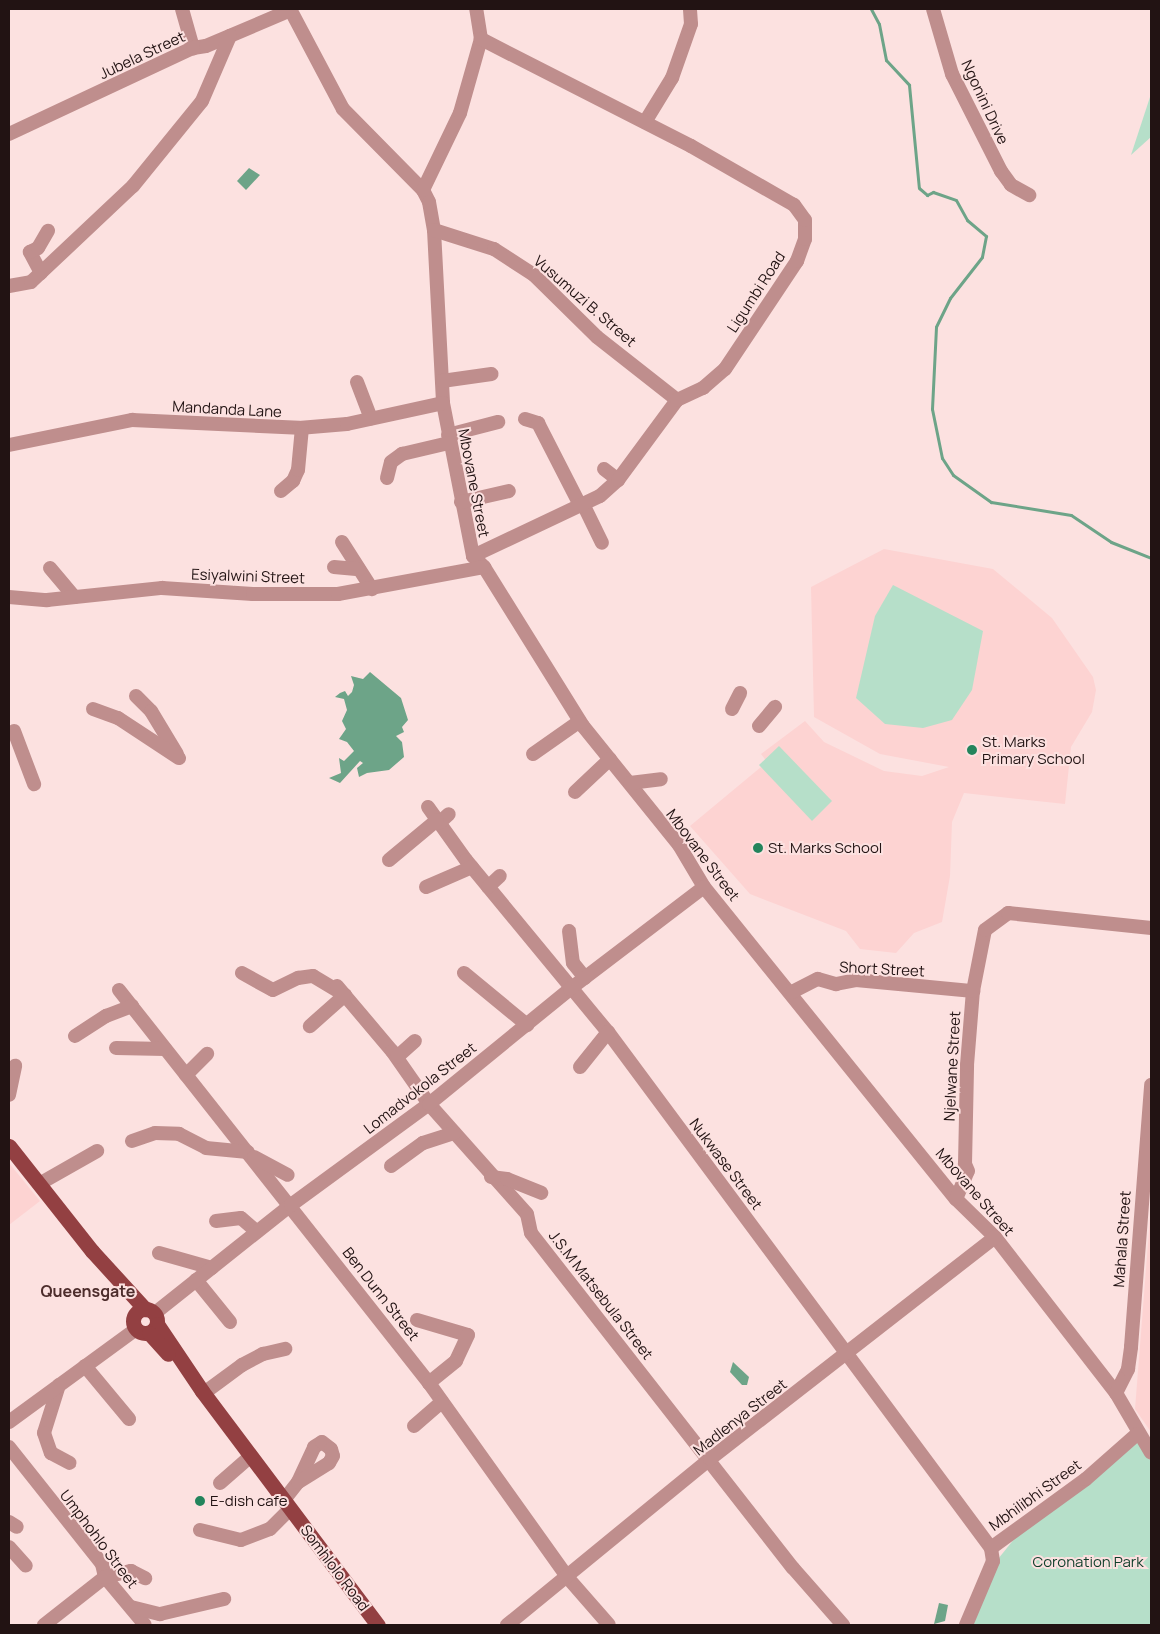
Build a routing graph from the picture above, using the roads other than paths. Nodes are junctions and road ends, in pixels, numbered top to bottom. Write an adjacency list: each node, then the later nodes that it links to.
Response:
1 (182, 9): 8 (street)
2 (476, 9): 7 (street)
3 (690, 9): 9 (street)
4 (934, 9): 12 (street, Ngonini Drive)
5 (291, 10): 6 (street, Jubela Street); 11 (street)
6 (230, 36): 8 (street, Jubela Street); 15 (street)
7 (481, 39): 9 (street, Ligumbi Road); 11 (street)
8 (193, 48): 10 (street, Jubela Street)
9 (645, 122): 20 (street, Ligumbi Road)
10 (9, 134)
11 (423, 190): 13 (street, Mbovane Street)
12 (1029, 195)
13 (434, 230): 18 (street, Mbovane Street); 20 (street, Vusumuzi B. Street)
14 (48, 231): 15 (street)
15 (41, 273): 16 (street)
16 (10, 282)
17 (492, 374): 18 (street)
18 (442, 380): 21 (street, Mbovane Street)
19 (357, 382): 22 (street)
20 (677, 400): 31 (street, Ligumbi Road)
21 (443, 402): 22 (street, Mandanda Lane); 26 (street, Mbovane Street)
22 (371, 418): 25 (street, Mandanda Lane)
23 (524, 419): 35 (street)
24 (498, 422): 26 (street)
25 (302, 428): 27 (street, Mandanda Lane); 29 (street); 32 (street)
26 (449, 439): 30 (street); 34 (street, Mbovane Street)
27 (9, 445)
28 (604, 469): 31 (street)
29 (307, 470)
30 (388, 478)
31 (618, 480): 35 (street, Ligumbi Road)
32 (281, 491)
33 (509, 491): 34 (street)
34 (461, 502): 38 (street, Mbovane Street)
35 (582, 505): 37 (street); 38 (street, Ligumbi Road)
36 (342, 542): 42 (street)
37 (602, 542)
38 (472, 556): 40 (street, Mbovane Street)
39 (334, 567): 42 (street)
40 (484, 567): 43 (street, Esiyalwini Street); 51 (street, Mbovane Street)
41 (50, 568): 45 (street)
42 (358, 569): 43 (street)
43 (372, 589): 45 (street, Esiyalwini Street)
44 (9, 597): 45 (street, Esiyalwini Street)
45 (74, 597)
46 (740, 693): 50 (street)
47 (136, 696): 49 (street)
48 (775, 707): 52 (street)
49 (93, 709)
50 (732, 709)
51 (580, 721): 54 (street); 55 (street, Mbovane Street)
52 (760, 726)
53 (14, 731): 58 (street)
54 (534, 754)
55 (610, 759): 57 (street, Mbovane Street); 59 (street)
56 (661, 780): 57 (street)
57 (630, 783): 65 (street, Mbovane Street)
58 (34, 784)
59 (575, 792)
60 (428, 807): 61 (street, Nukwase Street)
61 (442, 819): 62 (street); 63 (street, Nukwase Street)
62 (390, 860)
63 (472, 867): 66 (street, Nukwase Street); 67 (street)
64 (500, 876): 66 (street)
65 (704, 886): 72 (street, Lomadvokola Street); 77 (street, Mbovane Street)
66 (488, 887): 73 (street, Nukwase Street)
67 (426, 888)
68 (1151, 928): 76 (street, Njelwane Street)
69 (569, 931): 72 (street)
70 (242, 973): 75 (street, J.S.M Matsebula Street)
71 (464, 973): 79 (street)
72 (585, 978): 73 (street, Lomadvokola Street)
73 (570, 989): 79 (street, Lomadvokola Street); 81 (street, Nukwase Street)
74 (119, 990): 78 (street, Ben Dunn Street)
75 (341, 990): 80 (street); 87 (street, J.S.M Matsebula Street)
76 (973, 991): 77 (street, Short Street); 104 (street, Njelwane Street)
77 (792, 992): 104 (street, Mbovane Street)
78 (132, 1006): 82 (street); 85 (street, Ben Dunn Street)
79 (527, 1025): 93 (street, Lomadvokola Street)
80 (310, 1026)
81 (608, 1032): 89 (street); 116 (street, Nukwase Street)
82 (75, 1036)
83 (415, 1041): 87 (street)
84 (116, 1048): 85 (street)
85 (165, 1049): 90 (street, Ben Dunn Street)
86 (207, 1054): 90 (street)
87 (397, 1057): 93 (street, J.S.M Matsebula Street)
88 (15, 1066): 92 (street)
89 (580, 1067)
90 (186, 1075): 98 (street, Ben Dunn Street)
91 (1151, 1085): 121 (street, Mahala Street)
92 (9, 1095)
93 (430, 1104): 94 (street, J.S.M Matsebula Street); 105 (street, Lomadvokola Street)
94 (454, 1133): 99 (street); 101 (street, J.S.M Matsebula Street)
95 (132, 1141): 98 (street)
96 (9, 1146): 102 (main road, Somhlolo Road)
97 (97, 1151): 102 (street)
98 (250, 1154): 100 (street); 105 (street, Ben Dunn Street)
99 (391, 1166)
100 (288, 1175)
101 (491, 1177): 103 (street); 130 (street, J.S.M Matsebula Street)
102 (39, 1184): 112 (main road, Somhlolo Road)
103 (541, 1192)
104 (956, 1199): 108 (street, Mbovane Street)
105 (291, 1205): 107 (street, Lomadvokola Street); 118 (street, Ben Dunn Street)
106 (216, 1221): 107 (street)
107 (257, 1232): 110 (street, Lomadvokola Street)
108 (995, 1237): 116 (street, Madlenya Street); 121 (street, Mbovane Street)
109 (159, 1253): 110 (street)
110 (212, 1268): 111 (street, Lomadvokola Street)
111 (196, 1280): 112 (street, Lomadvokola Street); 114 (street)
112 (146, 1320): 117 (street, Lomadvokola Street); 120 (main road, Somhlolo Road)
113 (417, 1320): 118 (street)
114 (230, 1322)
115 (285, 1349): 120 (street)
116 (849, 1353): 130 (street, Madlenya Street); 137 (street, Nukwase Street)
117 (85, 1366): 119 (street, Lomadvokola Street); 123 (street)
118 (429, 1383): 122 (street, Ben Dunn Street)
119 (59, 1385): 124 (street, Lomadvokola Street); 131 (street)
120 (203, 1392): 129 (main road, Somhlolo Road)
121 (1116, 1393): 126 (street, Mbovane Street)
122 (442, 1402): 125 (street); 141 (street, Ben Dunn Street)
123 (128, 1419)
124 (9, 1422)
125 (414, 1426)
126 (1137, 1434): 128 (street, Mbovane Street); 137 (street, Mbhilibhi Street)
127 (9, 1447): 139 (street, Umphohlo Street)
128 (1151, 1453)
129 (251, 1456): 133 (street); 134 (main road, Somhlolo Road)
130 (710, 1459): 141 (street, Madlenya Street); 149 (street, J.S.M Matsebula Street)
131 (70, 1463)
132 (298, 1482): 134 (street)
133 (220, 1483)
134 (287, 1504): 135 (street); 146 (main road, Somhlolo Road)
135 (200, 1530)
136 (9, 1547): 138 (street)
137 (991, 1548): 150 (street, Mbhilibhi Street)
138 (26, 1566)
139 (105, 1577): 140 (street); 143 (street, Umphohlo Street); 144 (street)
140 (145, 1578)
141 (568, 1578): 147 (street, Madlenya Street); 148 (street, Ben Dunn Street)
142 (224, 1598): 143 (street)
143 (130, 1607): 145 (street, Umphohlo Street)
144 (45, 1625)
145 (145, 1625)
146 (378, 1625)
147 (507, 1625)
148 (609, 1625)
149 (843, 1625)
150 (966, 1625)

